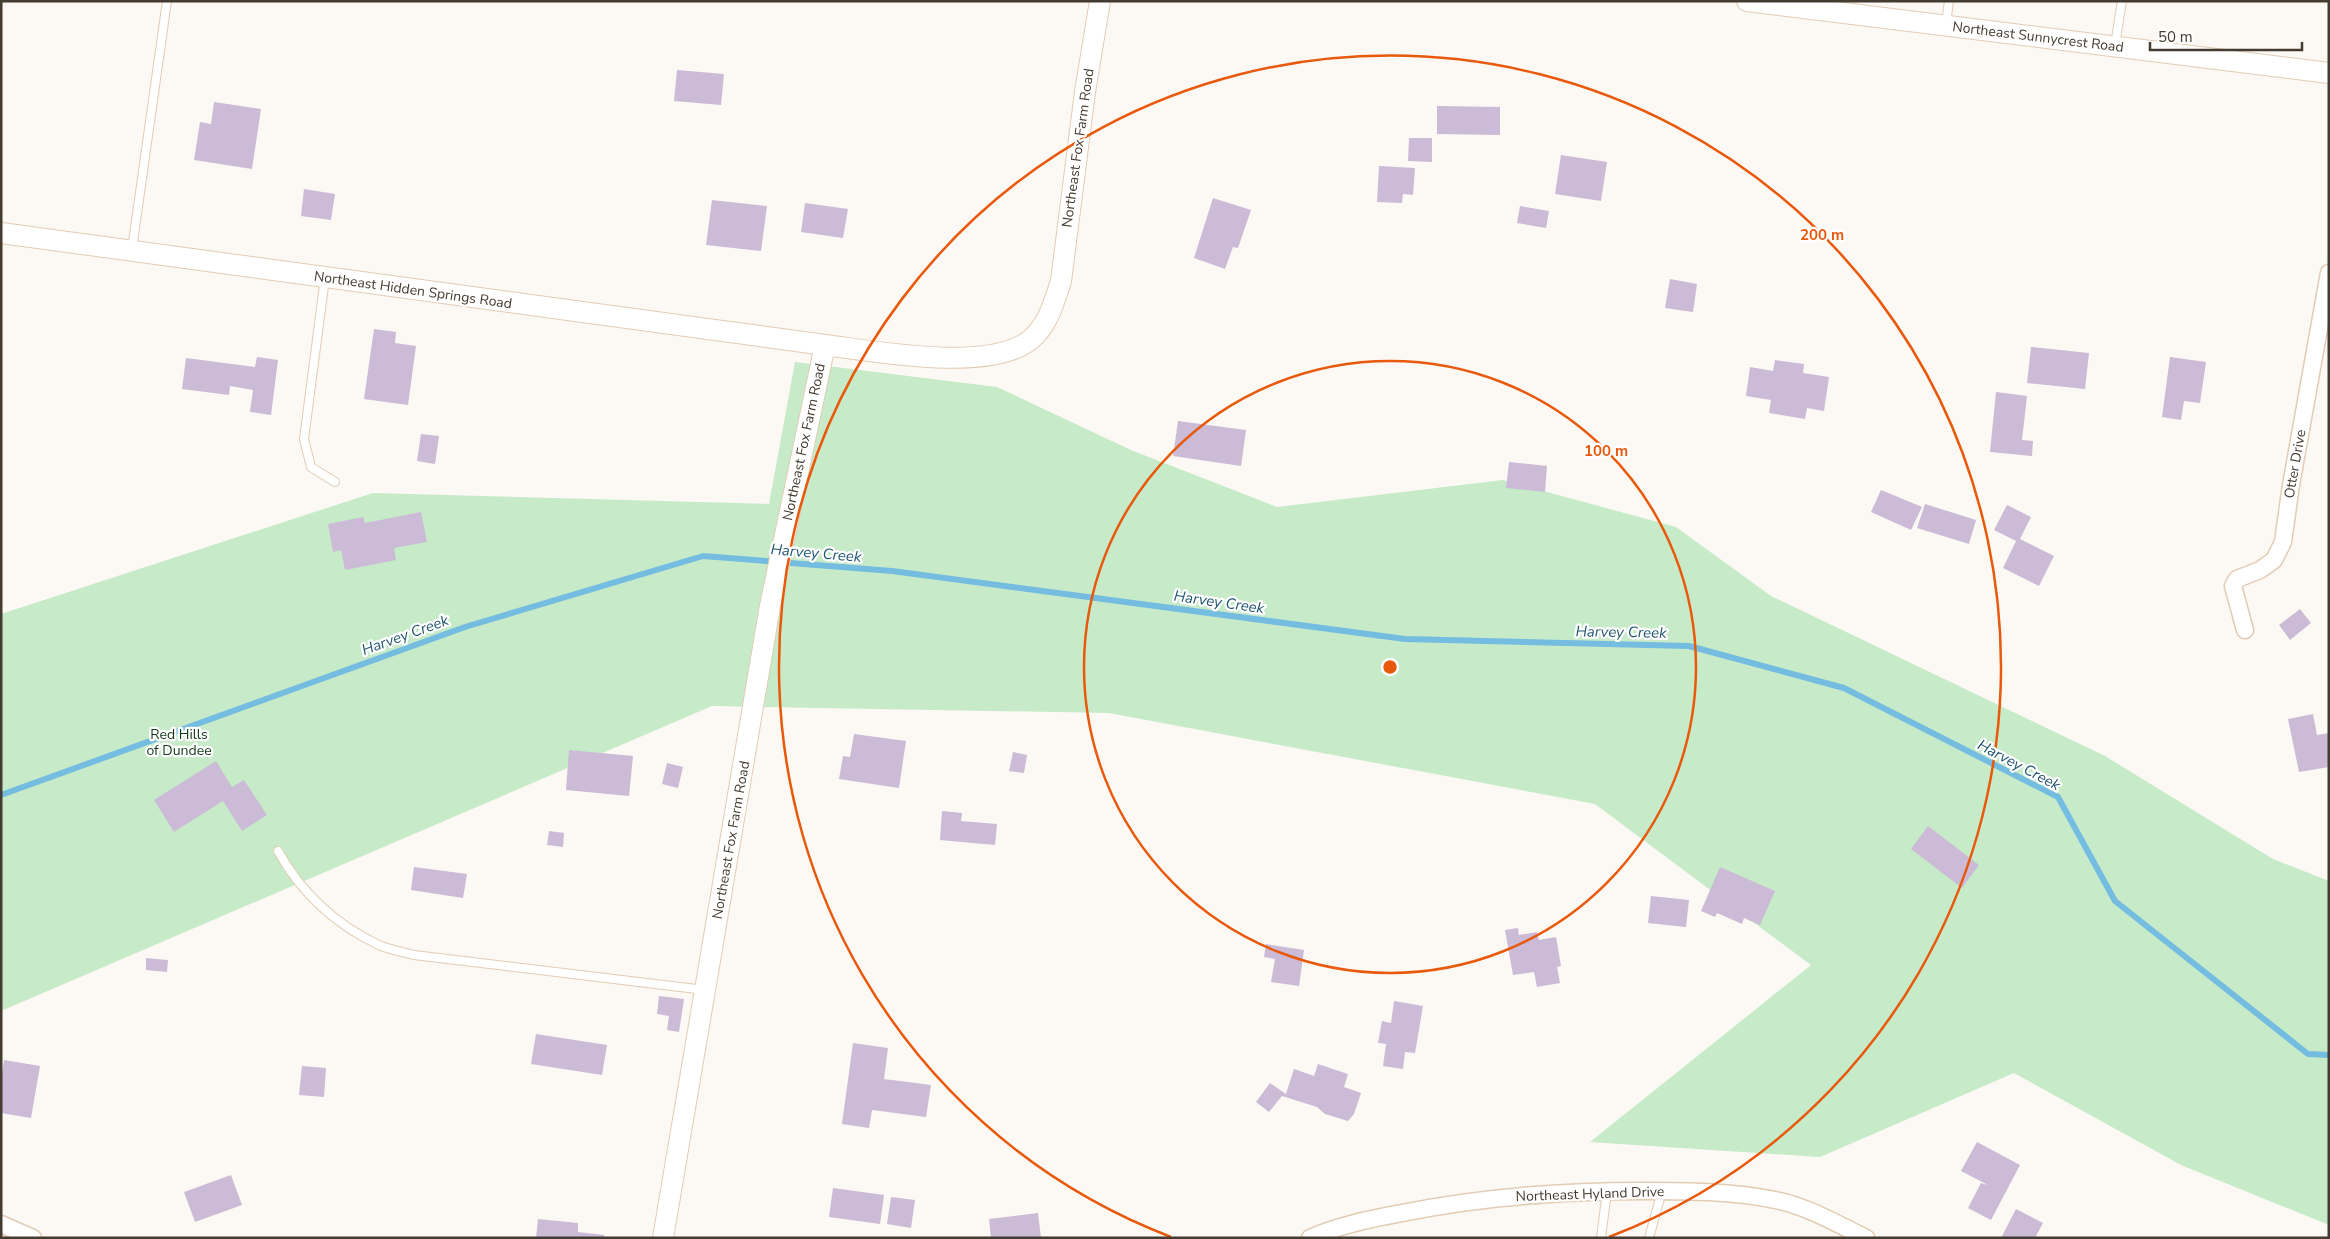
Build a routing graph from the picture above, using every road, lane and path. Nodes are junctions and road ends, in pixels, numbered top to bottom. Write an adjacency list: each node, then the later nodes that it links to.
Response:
1 (167, 1): 10 (lane)
2 (1100, 1): 13 (street, Northeast Fox Farm Road)
3 (1747, 1): 6 (street, Northeast Sunnycrest Road)
4 (1949, 1): 6 (lane)
5 (2122, 1): 7 (lane)
6 (1946, 26): 7 (street, Northeast Sunnycrest Road)
7 (2115, 47): 8 (street, Northeast Sunnycrest Road)
8 (2329, 74)
9 (1, 234): 10 (street, Northeast Hidden Springs Road)
10 (132, 251): 12 (street, Northeast Hidden Springs Road)
11 (2329, 273): 15 (street, Otter Drive)
12 (325, 278): 13 (street, Northeast Hidden Springs Road); 14 (lane)
13 (825, 345): 17 (street, Northeast Fox Farm Road)
14 (335, 482)
15 (2245, 630)
16 (278, 851): 17 (lane)
17 (705, 990): 23 (street, Northeast Fox Farm Road)
18 (1607, 1191): 19 (street, Northeast Hyland Drive); 21 (street, Northeast Hyland Drive); 24 (lane)
19 (1662, 1191): 25 (lane); 26 (street, Northeast Hyland Drive)
20 (1, 1224): 22 (street)
21 (1317, 1236)
22 (33, 1238)
23 (663, 1238)
24 (1601, 1238)
25 (1649, 1238)
26 (1866, 1238)

